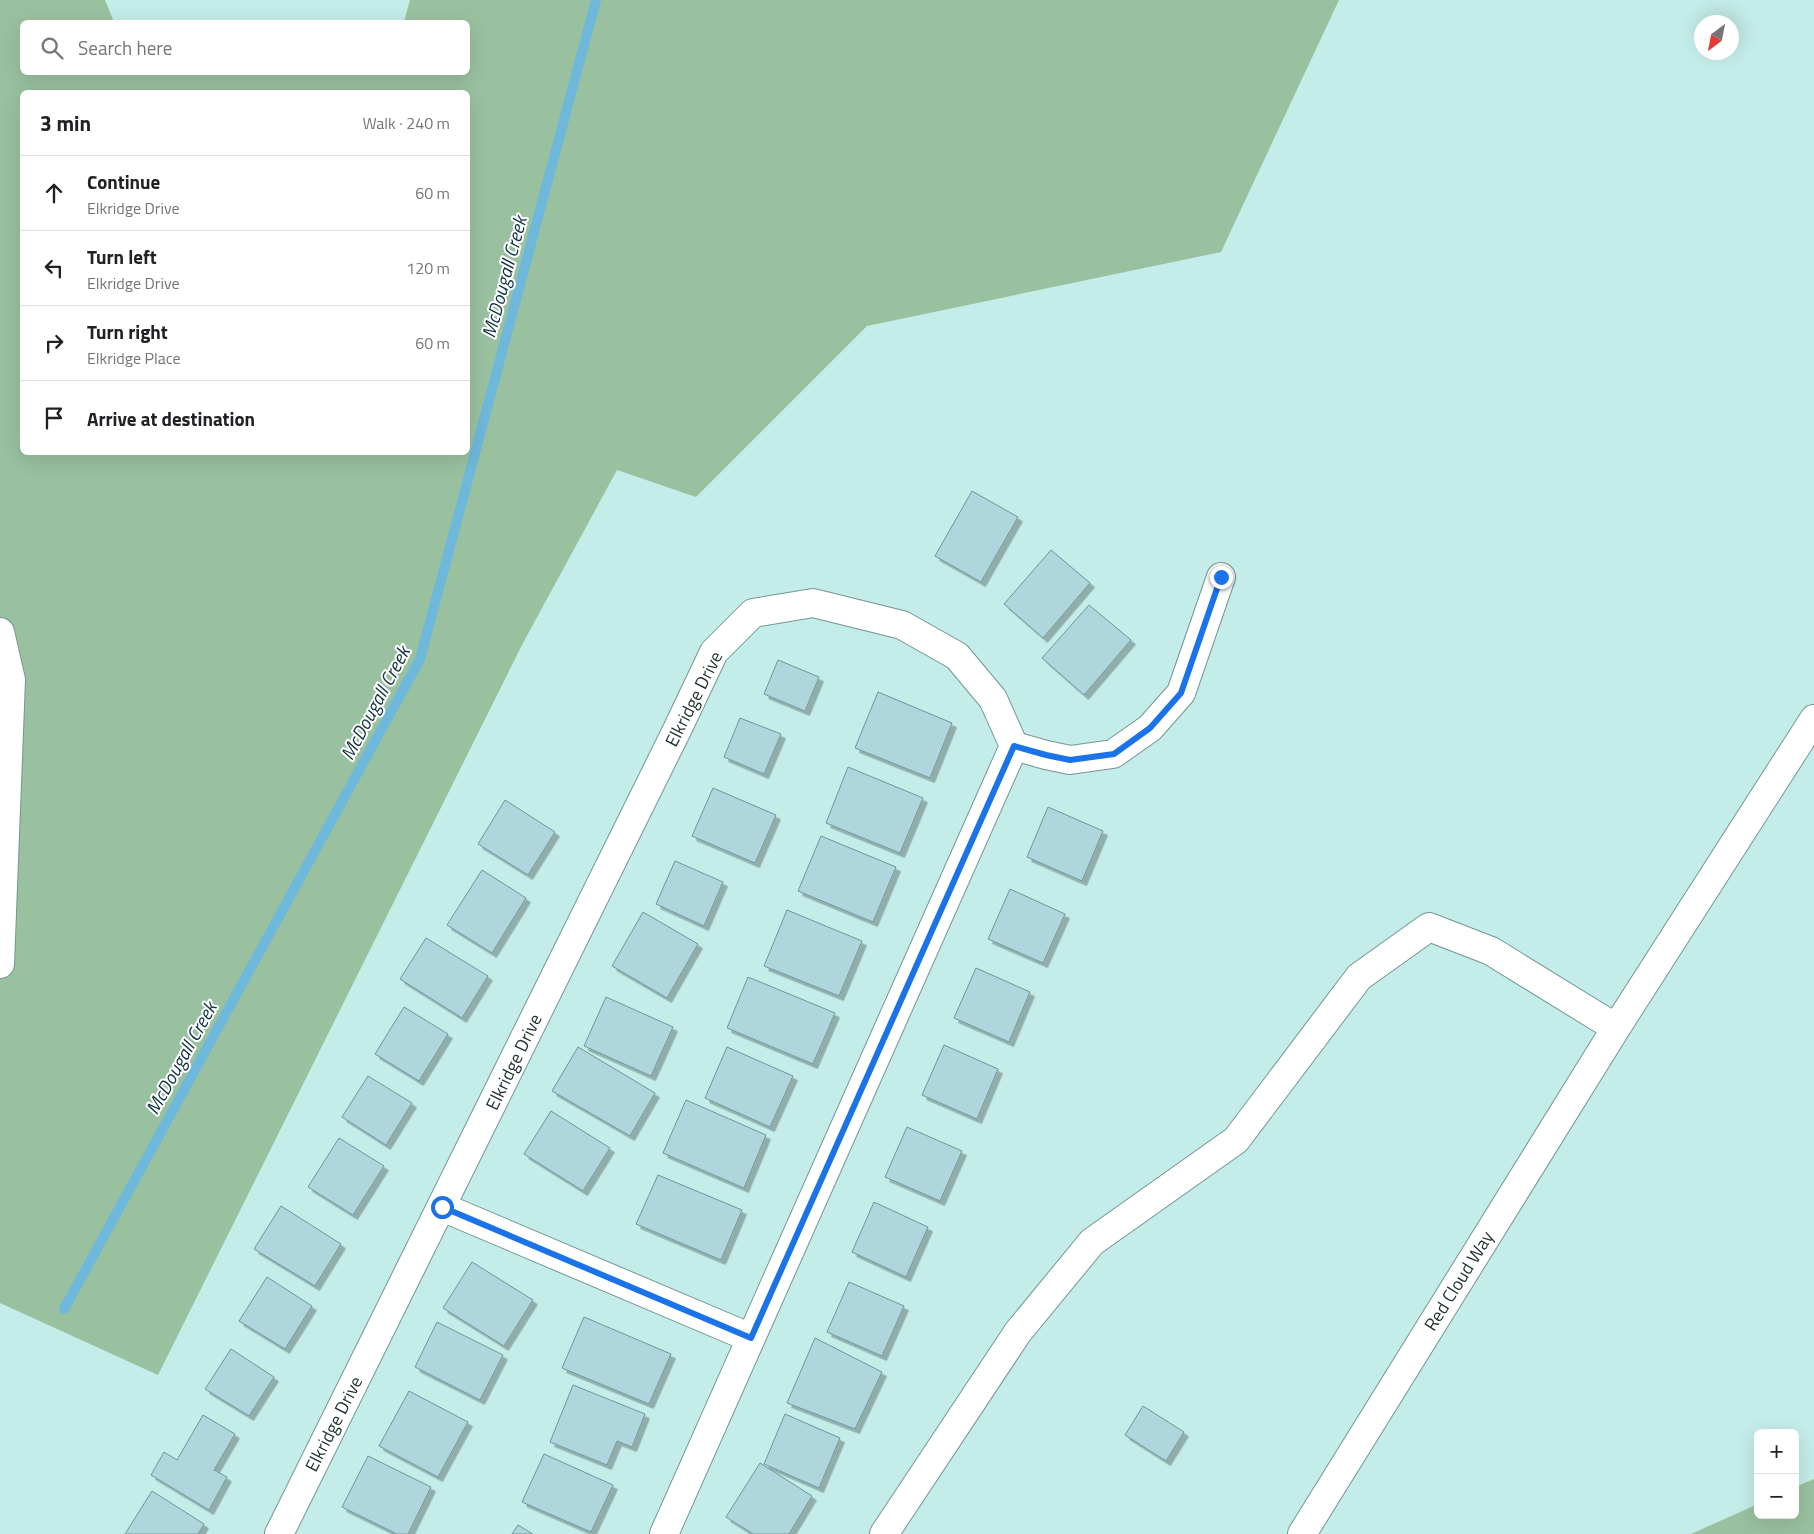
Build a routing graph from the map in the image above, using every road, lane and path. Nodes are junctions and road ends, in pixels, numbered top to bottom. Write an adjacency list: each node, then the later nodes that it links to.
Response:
1 (1221, 577): 4 (street)
2 (0, 632): 5 (street)
3 (1814, 719): 6 (street, Red Cloud Way)
4 (1014, 746): 7 (street, Elkridge Drive); 8 (street)
5 (0, 964)
6 (1616, 1028): 11 (street); 12 (street, Red Cloud Way)
7 (442, 1207): 8 (street); 9 (street, Elkridge Drive)
8 (751, 1338): 10 (street)
9 (279, 1534)
10 (664, 1534)
11 (884, 1534)
12 (1302, 1534)

